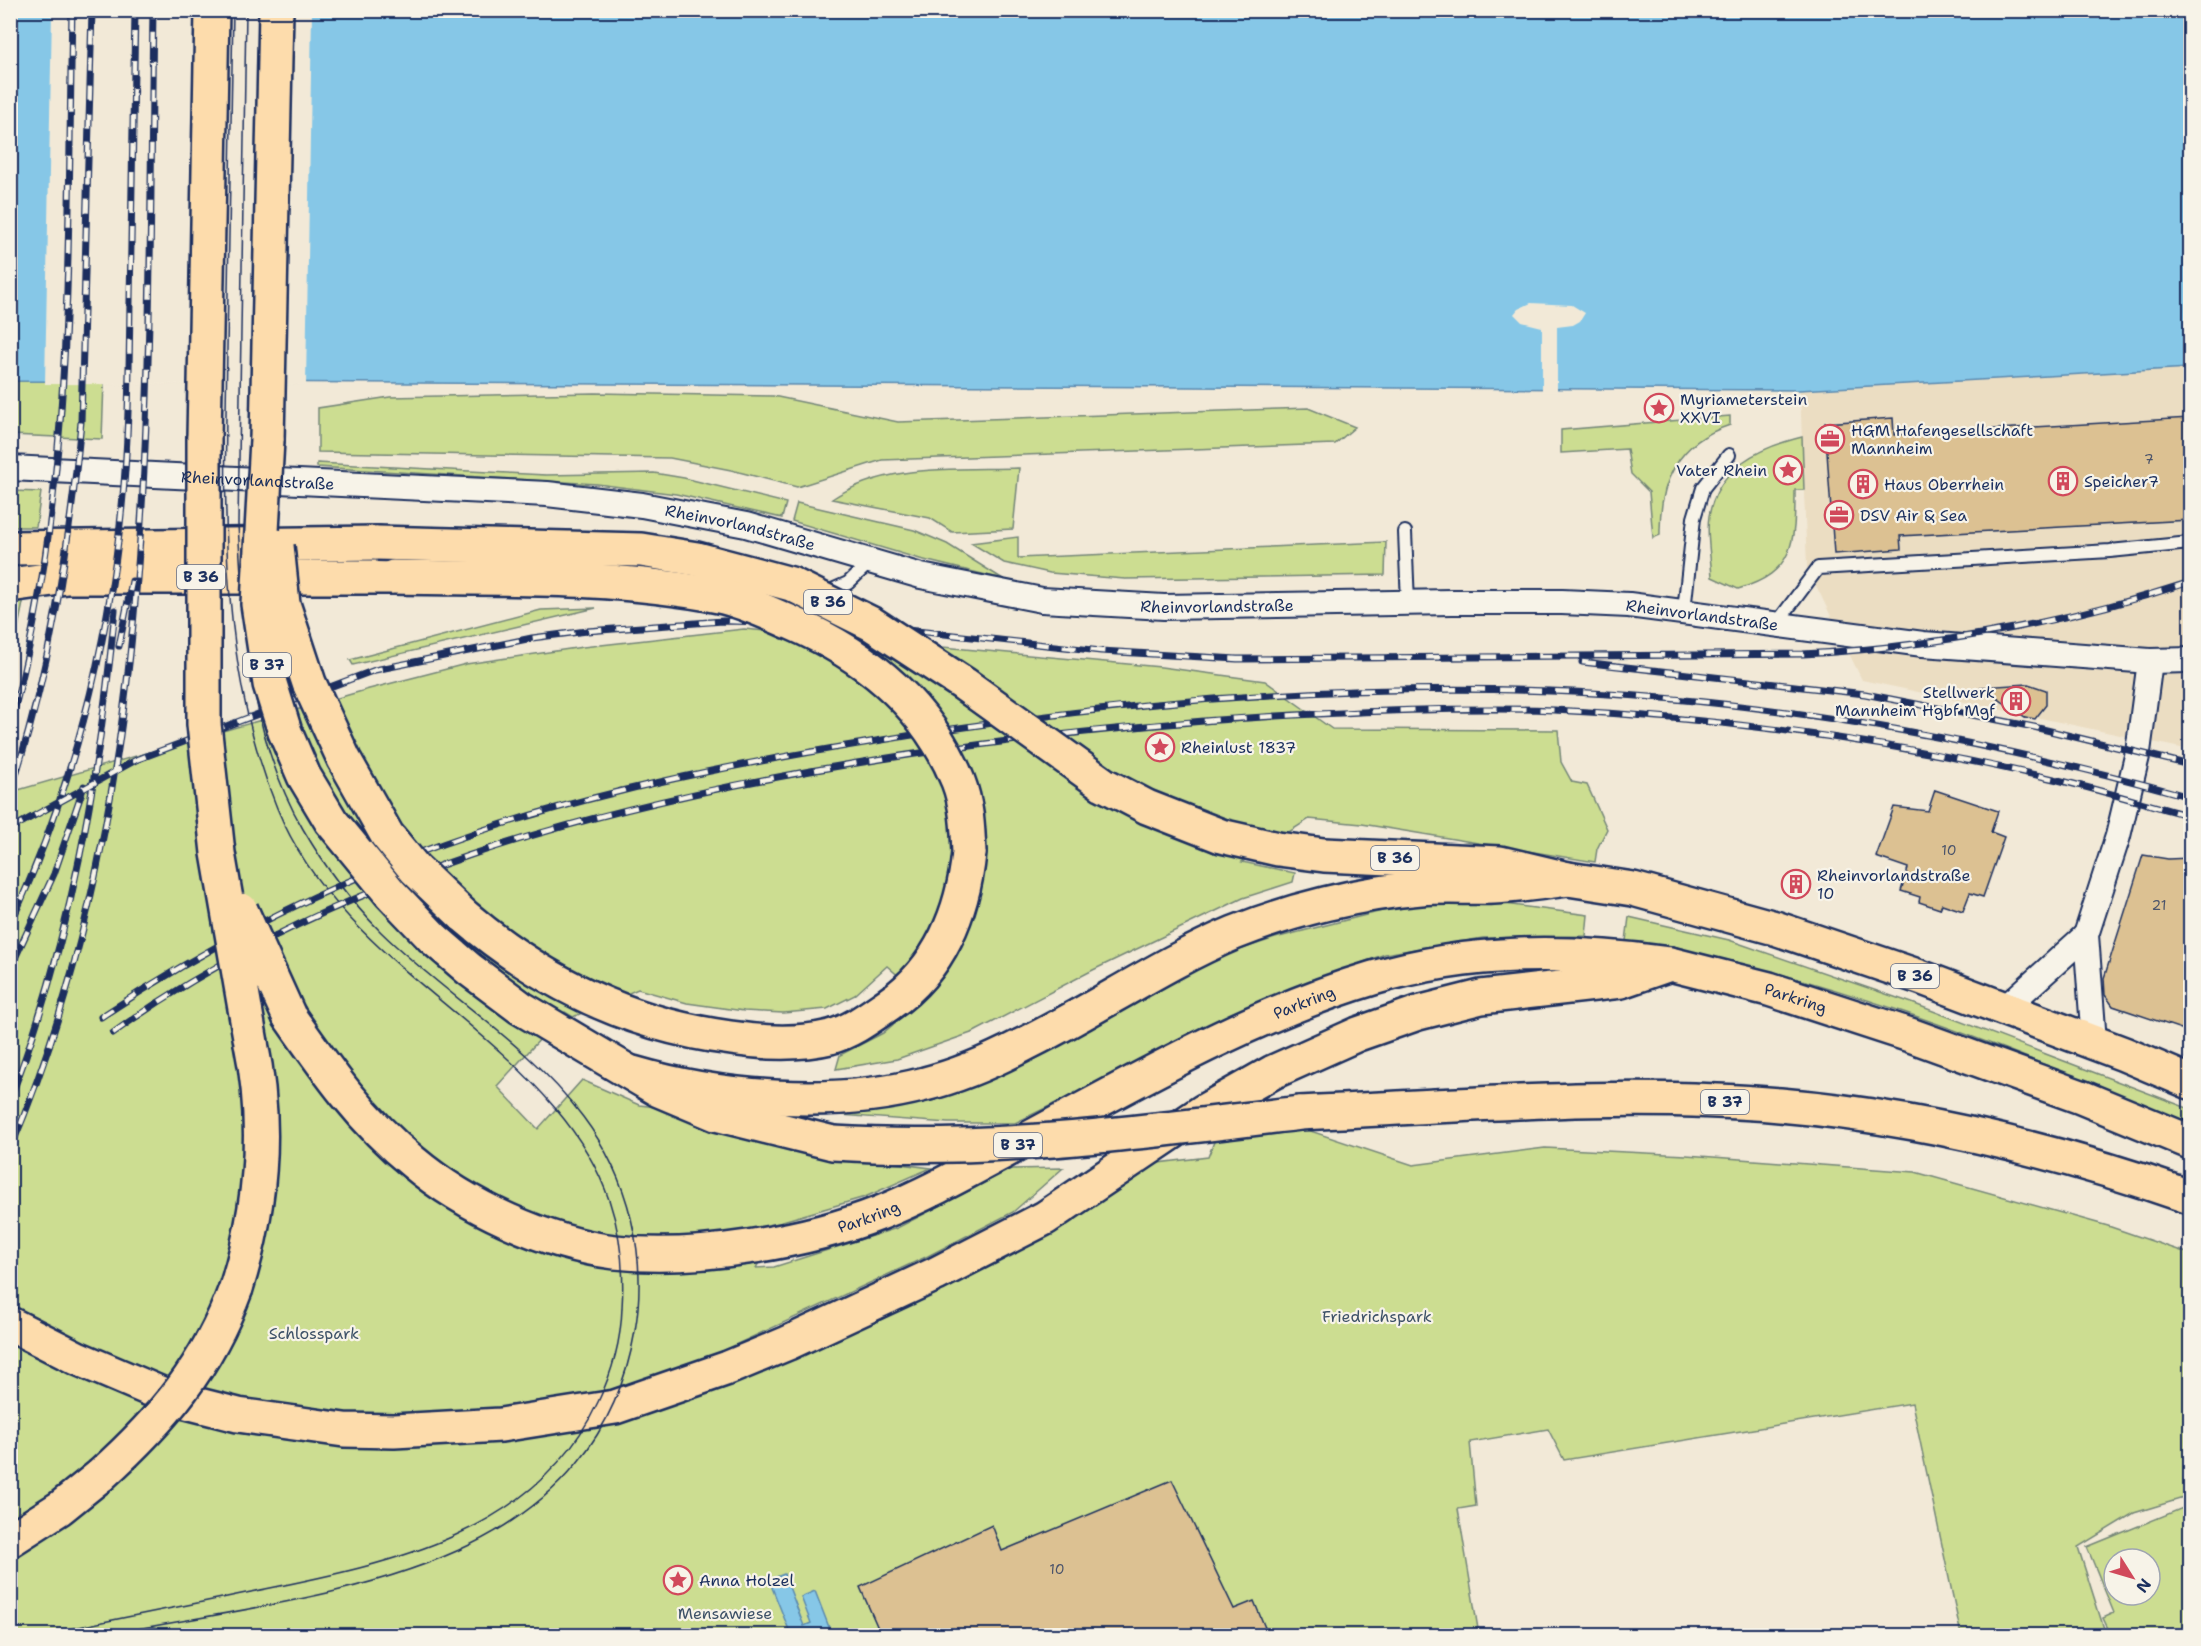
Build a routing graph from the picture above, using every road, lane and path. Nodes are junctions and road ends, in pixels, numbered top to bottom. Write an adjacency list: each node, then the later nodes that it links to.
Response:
1 (212, 10): 17 (main road, B 37, bridge)
2 (276, 10): 3 (main road, B 37)
3 (267, 440): 10 (main road, B 36, bridge); 23 (main road, B 37, bridge)
4 (1729, 455): 13 (lane)
5 (10, 468): 9 (street, Rheinvorlandstraße)
6 (1406, 532): 12 (lane)
7 (2190, 543): 14 (lane)
8 (10, 548): 18 (main road, B 36, bridge)
9 (870, 562): 11 (lane); 12 (street, Rheinvorlandstraße)
10 (10, 585)
11 (786, 595)
12 (1408, 603): 13 (street, Rheinvorlandstraße)
13 (1684, 611): 14 (street, Rheinvorlandstraße)
14 (1777, 623): 16 (street, Rheinvorlandstraße)
15 (2190, 660): 16 (street, Rheinvorlandstraße)
16 (2150, 661): 19 (street)
17 (218, 853): 20 (main road, Parkring / B 37, bridge); 28 (main road, bridge)
18 (1580, 880): 21 (main road, B 36); 23 (main road)
19 (2086, 935): 21 (street); 22 (street)
20 (1622, 969): 25 (main road, Parkring / B 37); 27 (main road)
21 (2004, 1009): 22 (main road, B 36)
22 (2094, 1042): 24 (main road, B 36)
23 (633, 1073): 26 (main road, B 37, bridge)
24 (2190, 1082)
25 (2190, 1142)
26 (2190, 1197)
27 (10, 1324)
28 (10, 1540)

